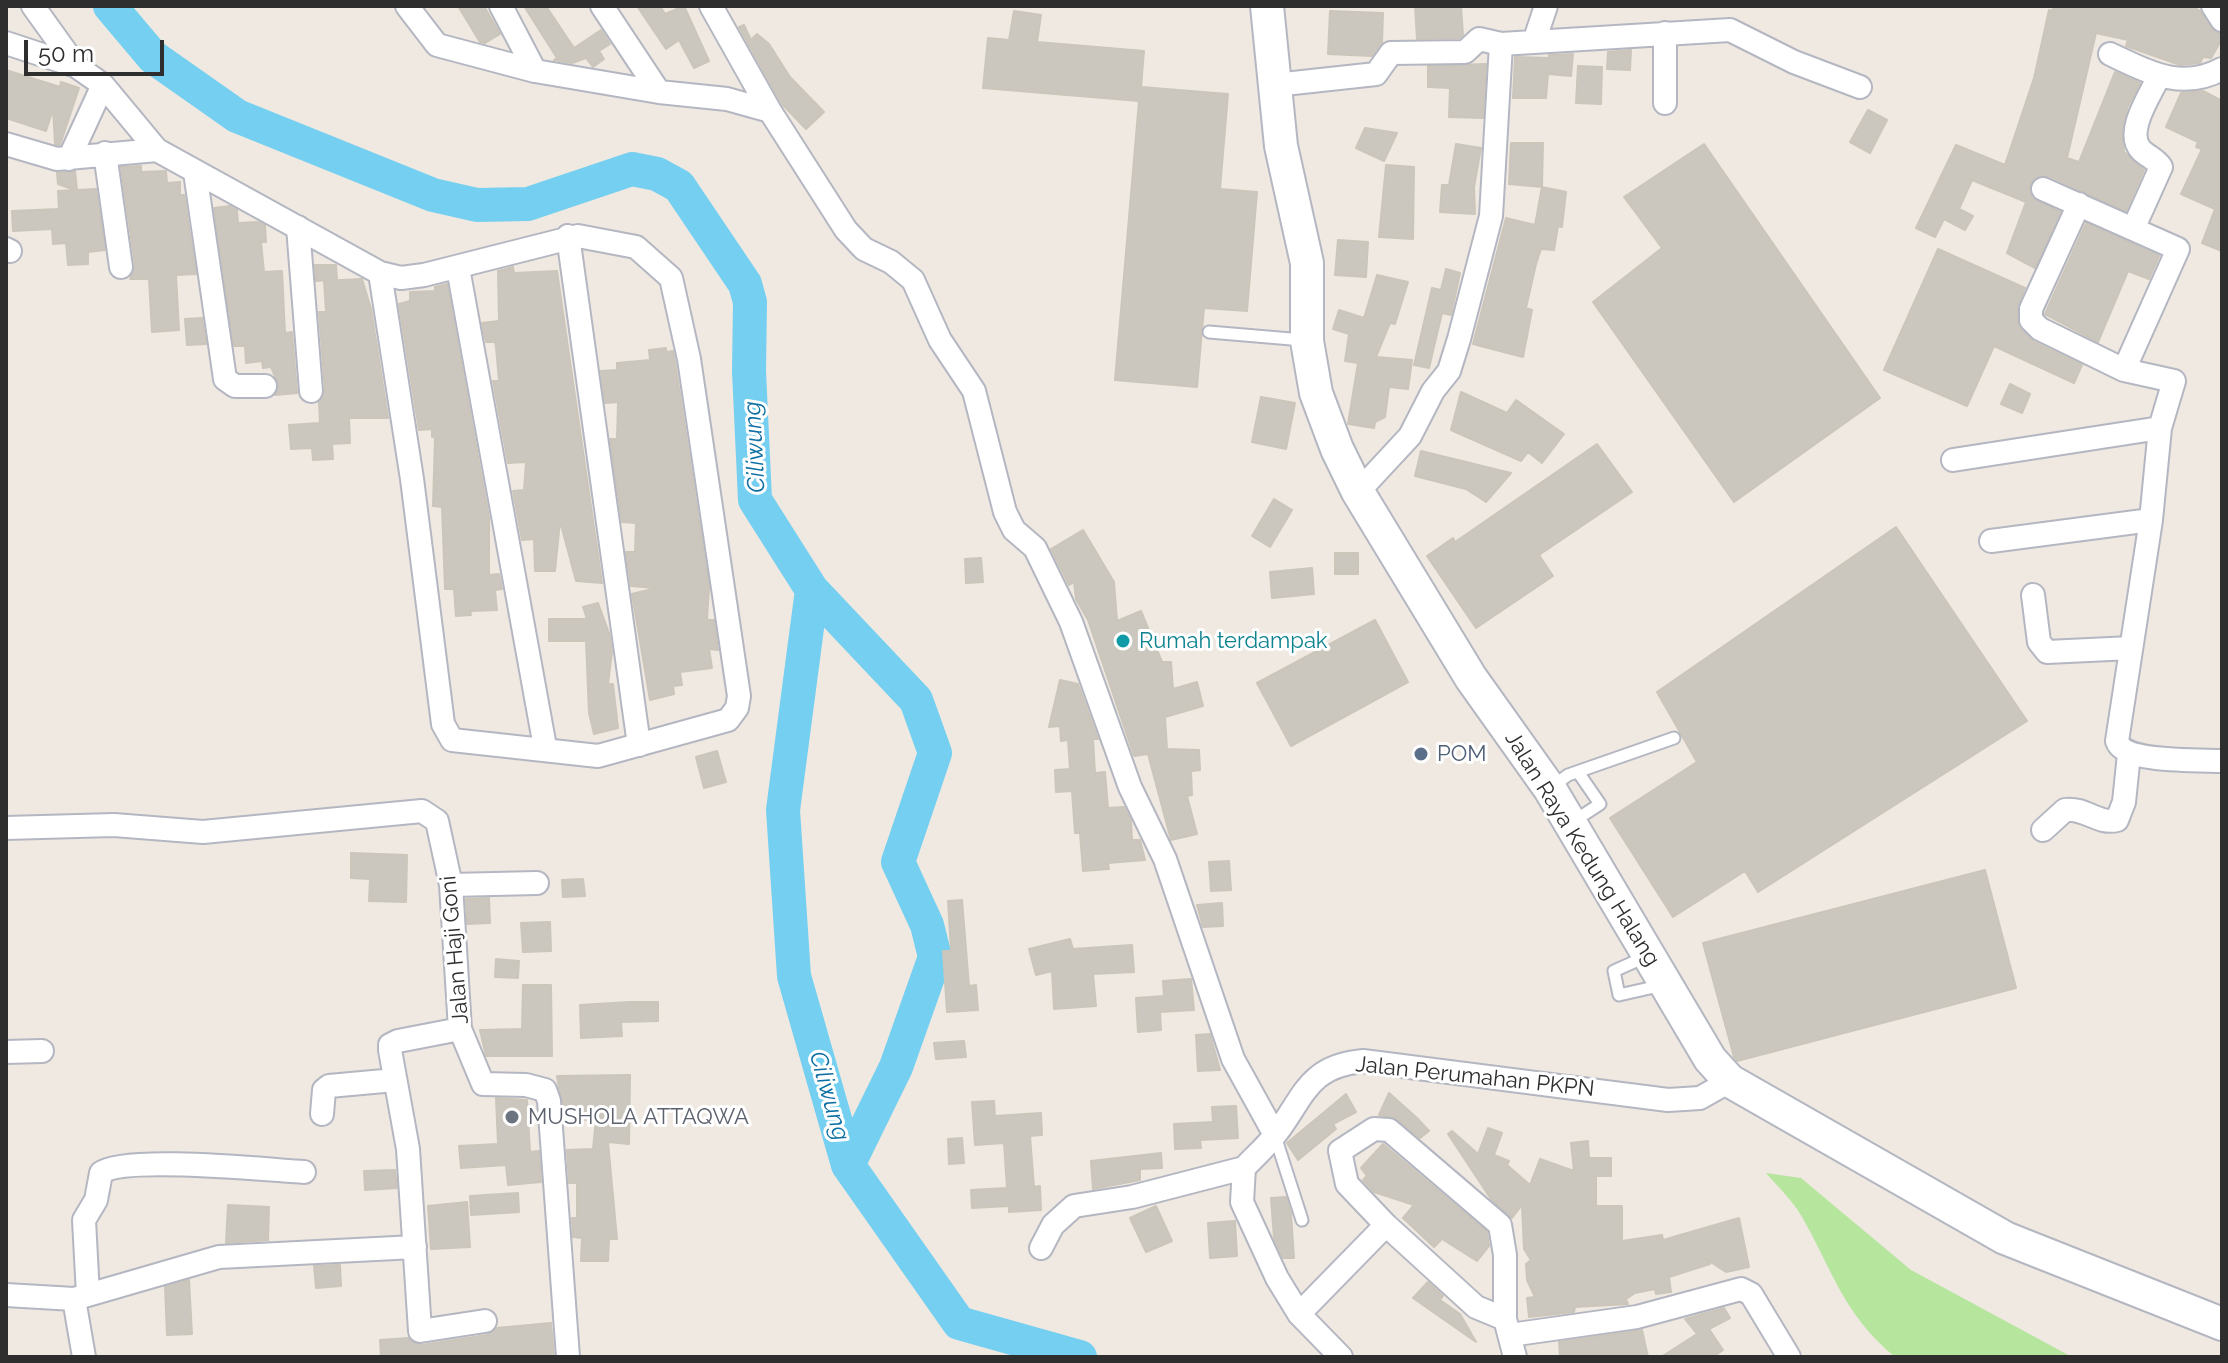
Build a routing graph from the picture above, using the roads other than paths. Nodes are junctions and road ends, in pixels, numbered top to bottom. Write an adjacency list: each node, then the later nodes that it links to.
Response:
1 (33, 6): 15 (street)
2 (407, 6): 17 (street)
3 (501, 6): 17 (street)
4 (602, 6): 22 (street)
5 (711, 6): 24 (street)
6 (1267, 6): 20 (main road, Jalan Raya Kedung Halang)
7 (1546, 6): 11 (street)
8 (2213, 6): 9 (street)
9 (2222, 20)
10 (1665, 33): 11 (street); 21 (street); 23 (street)
11 (1534, 42): 13 (street)
12 (6, 43): 15 (street)
13 (1501, 44): 20 (street); 45 (street)
14 (2110, 54): 18 (street)
15 (76, 66): 19 (street)
16 (2222, 69): 18 (street)
17 (535, 71): 22 (street)
18 (2159, 76): 33 (street)
19 (103, 85): 26 (street); 28 (street)
20 (1275, 85): 39 (main road, Jalan Raya Kedung Halang)
21 (1860, 87)
22 (659, 92): 24 (street)
23 (1665, 103)
24 (770, 111): 70 (street)
25 (6, 144): 28 (street)
26 (157, 150): 27 (street); 29 (street)
27 (105, 153): 28 (street); 35 (street)
28 (69, 159)
29 (195, 172): 32 (street); 41 (street)
30 (2043, 189): 31 (street)
31 (2079, 204): 33 (street); 40 (street)
32 (298, 227): 37 (street); 42 (street)
33 (2134, 227): 40 (street)
34 (568, 236): 36 (street); 51 (street); 51 (street)
35 (121, 267)
36 (458, 268): 37 (street); 52 (street)
37 (380, 273): 52 (street)
38 (1209, 332): 39 (lane)
39 (1307, 341): 45 (main road, Jalan Raya Kedung Halang)
40 (2124, 370): 43 (street)
41 (265, 386)
42 (311, 391)
43 (2160, 428): 44 (street); 46 (street)
44 (1953, 460)
45 (1358, 492): 56 (main road, Jalan Raya Kedung Halang)
46 (2151, 520): 47 (street); 49 (street)
47 (1991, 541)
48 (2033, 595): 49 (street)
49 (2131, 648): 53 (street)
50 (1674, 738): 55 (lane)
51 (639, 745): 52 (street)
52 (545, 747)
53 (2129, 754): 54 (street); 59 (street)
54 (2222, 761)
55 (1578, 772): 56 (lane); 57 (lane)
56 (1550, 789): 57 (main road, Jalan Raya Kedung Halang)
57 (1570, 823): 62 (main road, Jalan Raya Kedung Halang)
58 (6, 828): 61 (street, Jalan Haji Goni)
59 (2043, 830)
60 (537, 883): 61 (street)
61 (451, 885): 64 (street, Jalan Haji Goni)
62 (1649, 956): 63 (main road, Jalan Raya Kedung Halang); 63 (lane)
63 (1666, 984): 68 (main road, Jalan Raya Kedung Halang)
64 (460, 1029): 67 (street); 84 (street, Jalan Haji Goni)
65 (42, 1051): 66 (street)
66 (6, 1052)
67 (395, 1080): 69 (street); 75 (street)
68 (1730, 1081): 70 (street, Jalan Perumahan PKPN); 81 (main road, Jalan Raya Kedung Halang)
69 (322, 1114)
70 (1275, 1135): 71 (street, Jalan Perumahan PKPN); 73 (lane)
71 (1244, 1168): 76 (street); 79 (street)
72 (304, 1172): 78 (street)
73 (1302, 1220)
74 (1386, 1225): 79 (street); 82 (street); 82 (street)
75 (415, 1247): 78 (street); 80 (street)
76 (1041, 1248)
77 (6, 1295): 78 (street)
78 (81, 1297): 83 (street)
79 (1299, 1314): 85 (street)
80 (485, 1321)
81 (2222, 1324)
82 (1507, 1327): 86 (street); 87 (street)
83 (84, 1357)
84 (568, 1357)
85 (1341, 1357)
86 (1515, 1357)
87 (1789, 1357)

